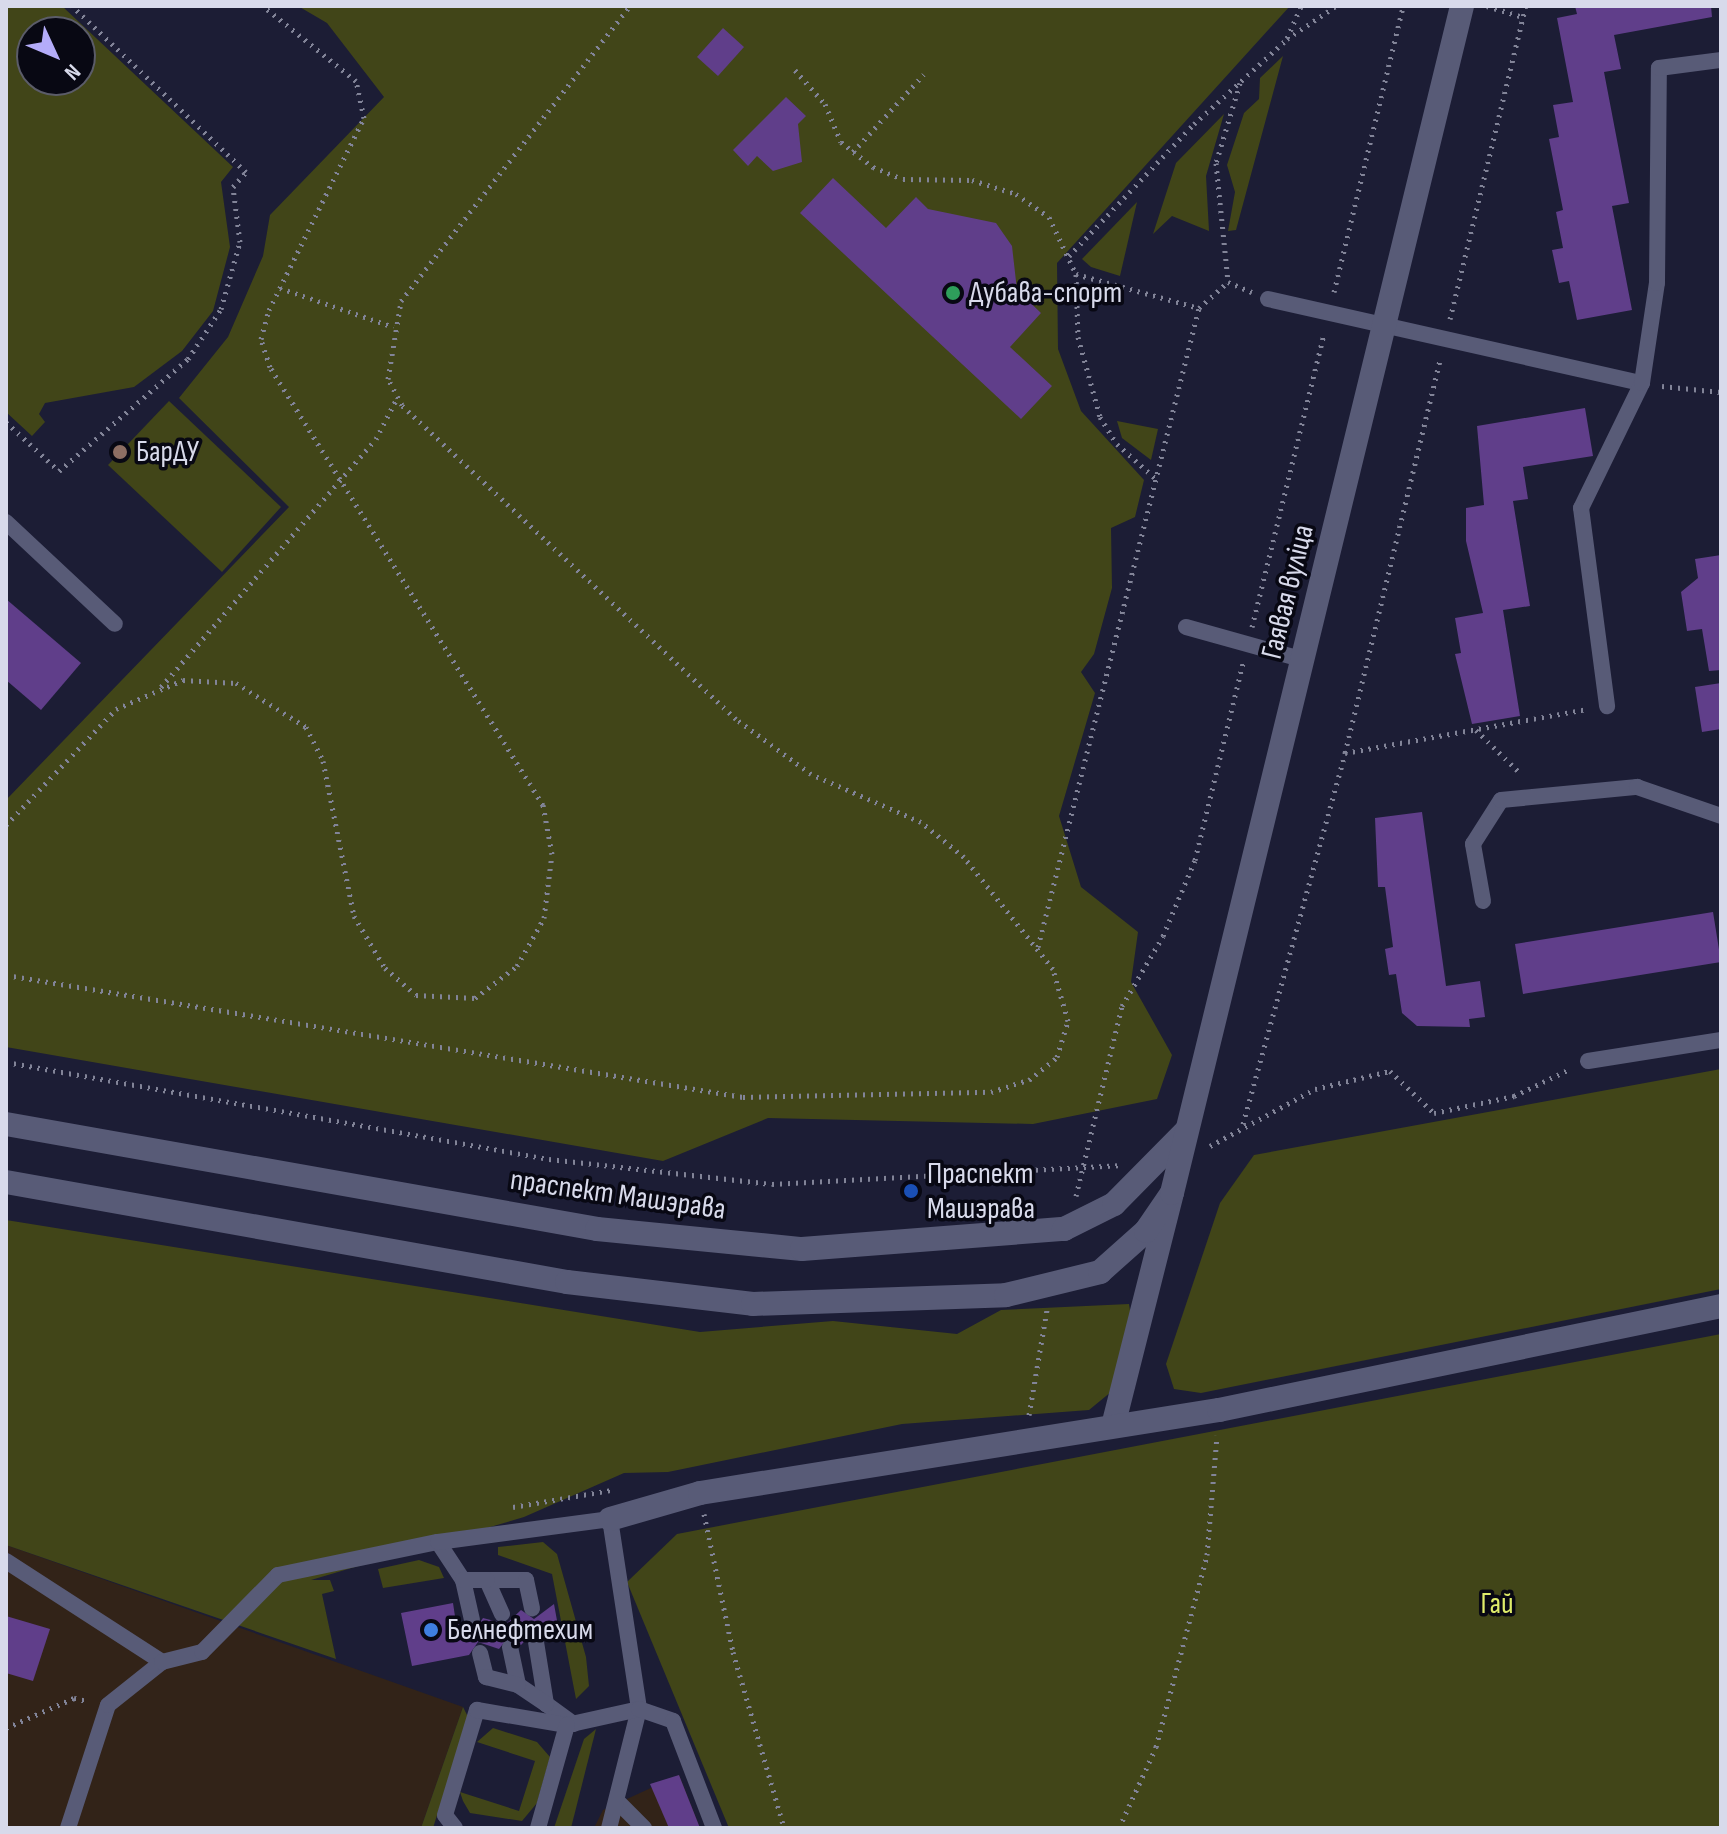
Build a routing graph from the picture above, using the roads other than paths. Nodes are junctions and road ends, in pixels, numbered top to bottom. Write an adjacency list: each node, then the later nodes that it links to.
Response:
1 (1462, 6): 4 (main road, Гаявая вуліца)
2 (1721, 60): 5 (lane)
3 (1268, 299): 4 (lane)
4 (1386, 327): 5 (lane); 9 (main road, Гаявая вуліца)
5 (1642, 383): 10 (lane)
6 (6, 522): 7 (lane)
7 (115, 624)
8 (1186, 627): 9 (lane)
9 (1304, 660): 16 (main road, Гаявая вуліца)
10 (1607, 706)
11 (1721, 816): 12 (lane)
12 (1483, 901)
13 (1721, 1040): 14 (lane)
14 (1588, 1061)
15 (6, 1124): 17 (main road, праспект Машэрава)
16 (1189, 1127): 17 (main road, праспект Машэрава)
17 (1168, 1166): 19 (main road)
18 (6, 1182): 19 (main road)
19 (1172, 1193): 21 (main road)
20 (1721, 1306): 21 (main road)
21 (1113, 1426): 22 (main road)
22 (610, 1519): 23 (lane); 36 (lane)
23 (438, 1542): 25 (lane); 33 (lane)
24 (6, 1561): 33 (lane)
25 (463, 1580): 26 (lane); 29 (lane)
26 (487, 1580): 27 (lane); 28 (lane)
27 (532, 1608)
28 (502, 1614)
29 (472, 1620)
30 (536, 1642): 35 (lane)
31 (510, 1647): 34 (lane)
32 (480, 1653): 34 (lane)
33 (162, 1662): 39 (lane)
34 (518, 1685): 35 (lane)
35 (546, 1704): 37 (lane)
36 (639, 1709): 37 (lane); 38 (lane); 44 (lane)
37 (571, 1724): 40 (lane); 41 (lane)
38 (618, 1802): 42 (lane); 43 (lane)
39 (68, 1828)
40 (455, 1828)
41 (538, 1828)
42 (609, 1828)
43 (644, 1828)
44 (714, 1828)

